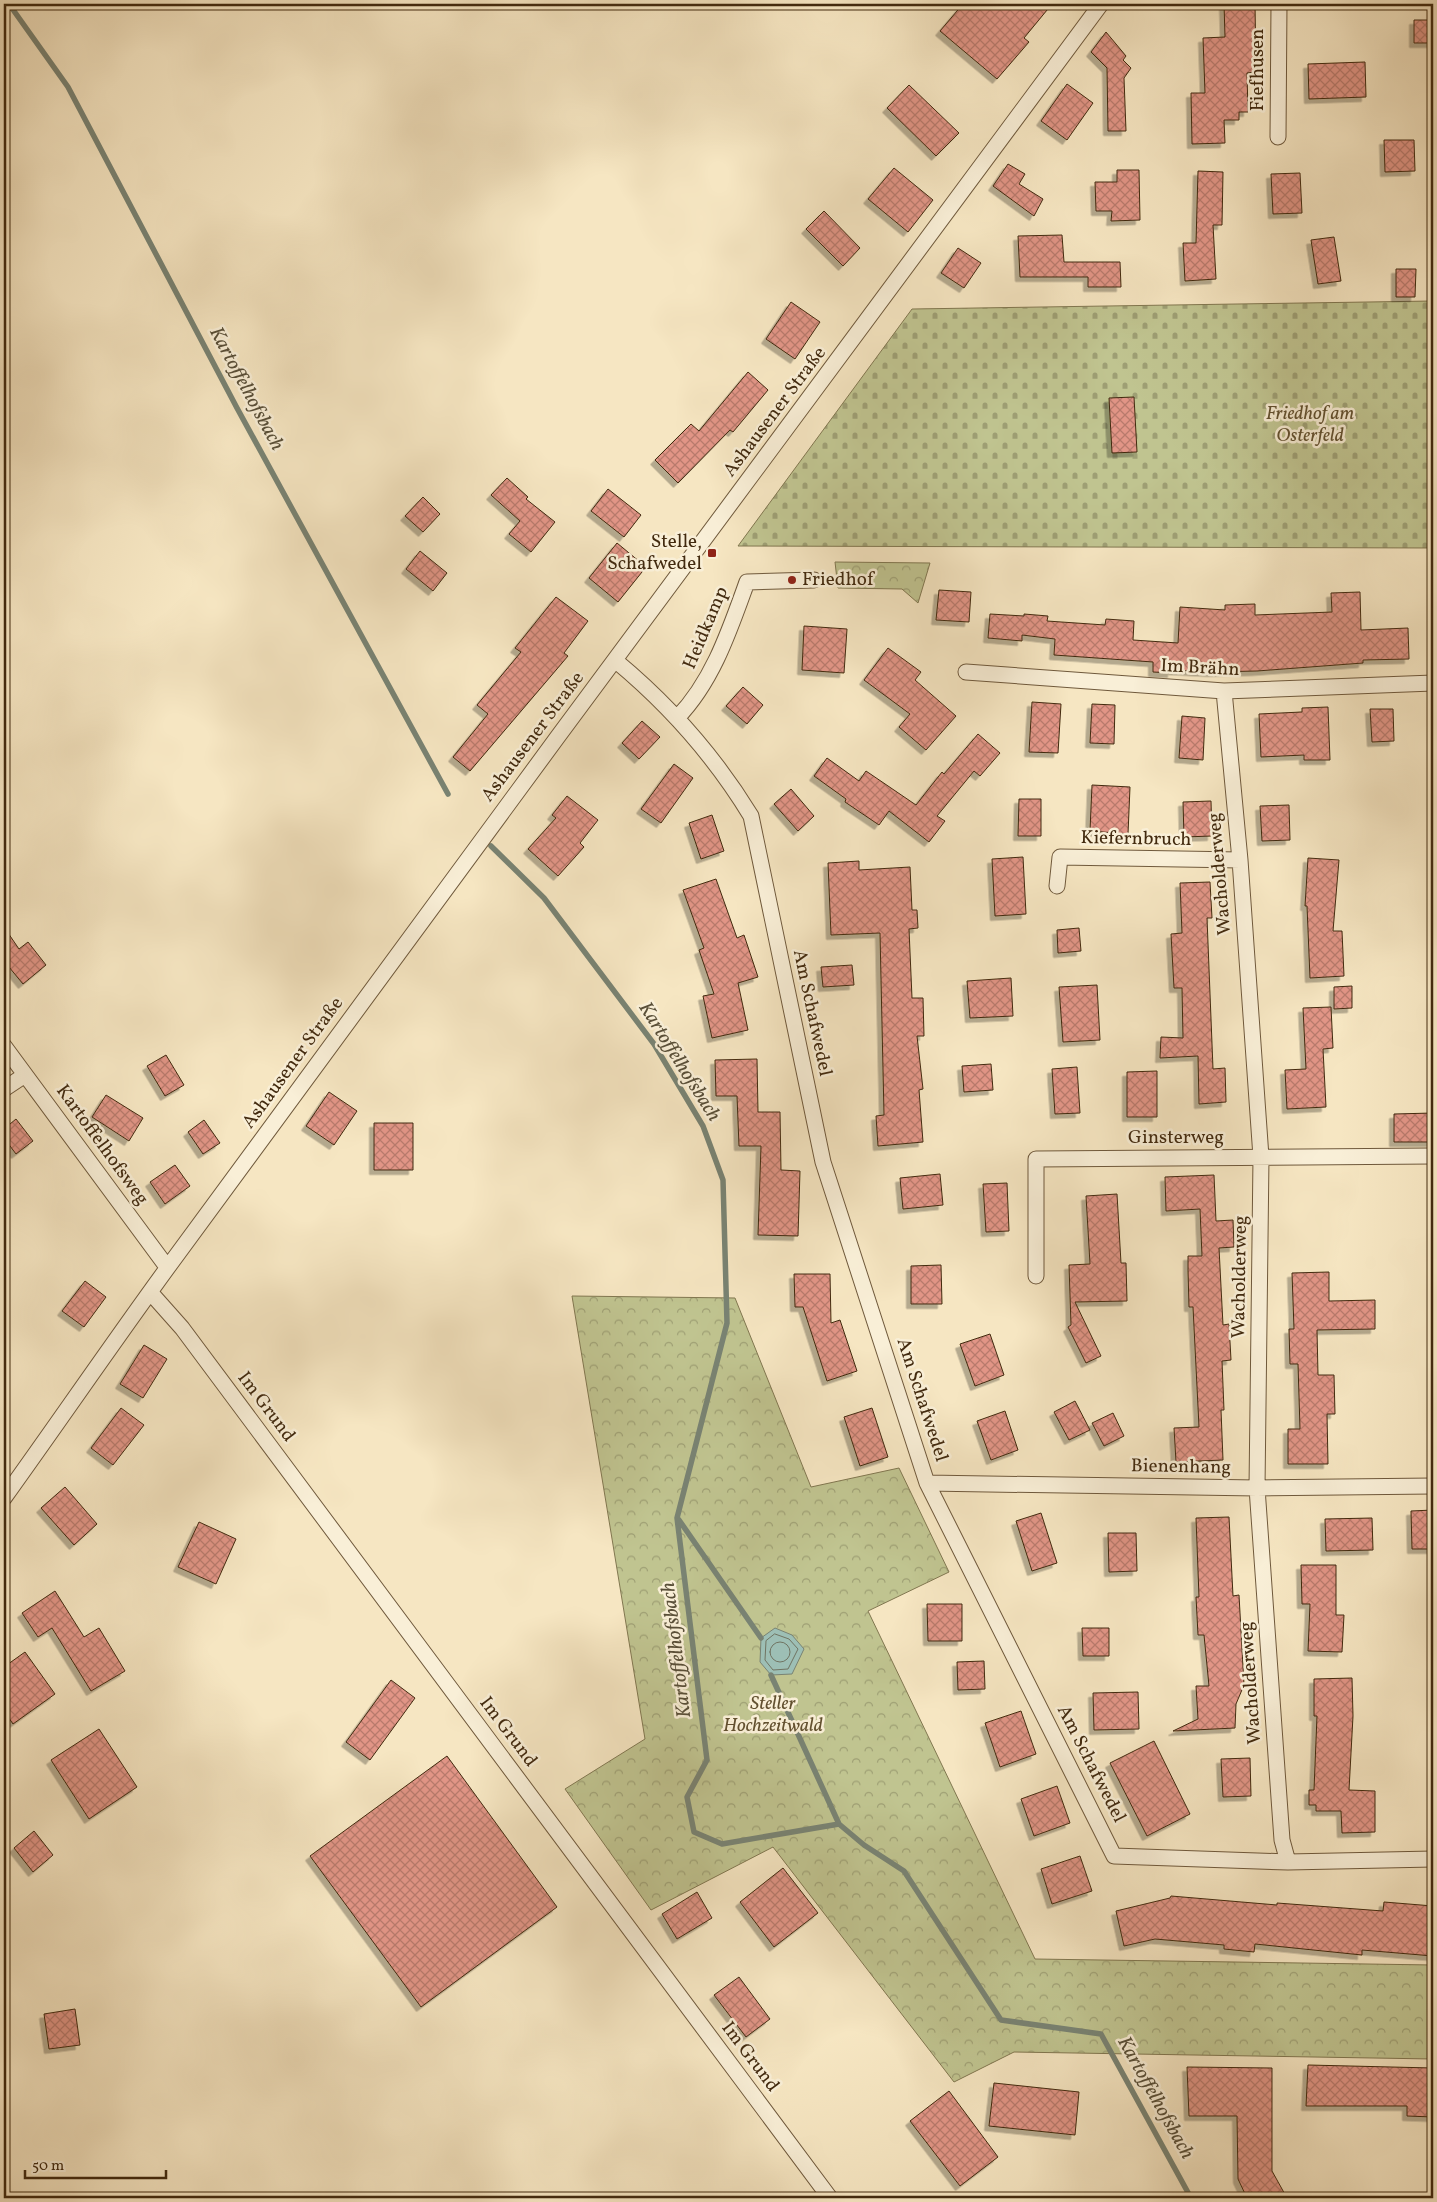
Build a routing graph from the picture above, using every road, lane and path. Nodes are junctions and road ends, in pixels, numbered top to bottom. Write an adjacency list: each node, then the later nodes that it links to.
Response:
1 (1101, 4): 5 (street, Ashausener Straße)
2 (1279, 4): 3 (street, Fiefhusen)
3 (1278, 136)
4 (814, 580): 9 (street, Heidkamp)
5 (616, 661): 9 (street, Am Schafwedel); 17 (street, Ashausener Straße)
6 (966, 672): 8 (street, Im Brähn)
7 (1433, 683): 8 (street, Im Brähn)
8 (1224, 691): 10 (street, Wacholderweg)
9 (677, 718): 20 (street, Am Schafwedel)
10 (1240, 860): 11 (street, Kiefernbruch); 16 (street, Wacholderweg)
11 (1057, 886)
12 (4, 1046): 13 (street, Kartoffelhofsweg)
13 (25, 1074): 14 (street); 17 (street, Kartoffelhofsweg)
14 (4, 1089)
15 (1433, 1156): 16 (street, Ginsterweg)
16 (1261, 1157): 18 (street, Ginsterweg); 22 (street, Wacholderweg)
17 (167, 1267): 19 (street, Ashausener Straße)
18 (1036, 1276)
19 (150, 1292): 23 (street, Ashausener Straße); 26 (street, Im Grund)
20 (928, 1483): 22 (street, Bienenhang); 25 (street, Am Schafwedel)
21 (1433, 1486): 22 (street, Bienenhang)
22 (1257, 1488): 25 (street, Wacholderweg)
23 (4, 1498)
24 (1433, 1859): 25 (street, Am Schafwedel)
25 (1288, 1862)
26 (830, 2198)

